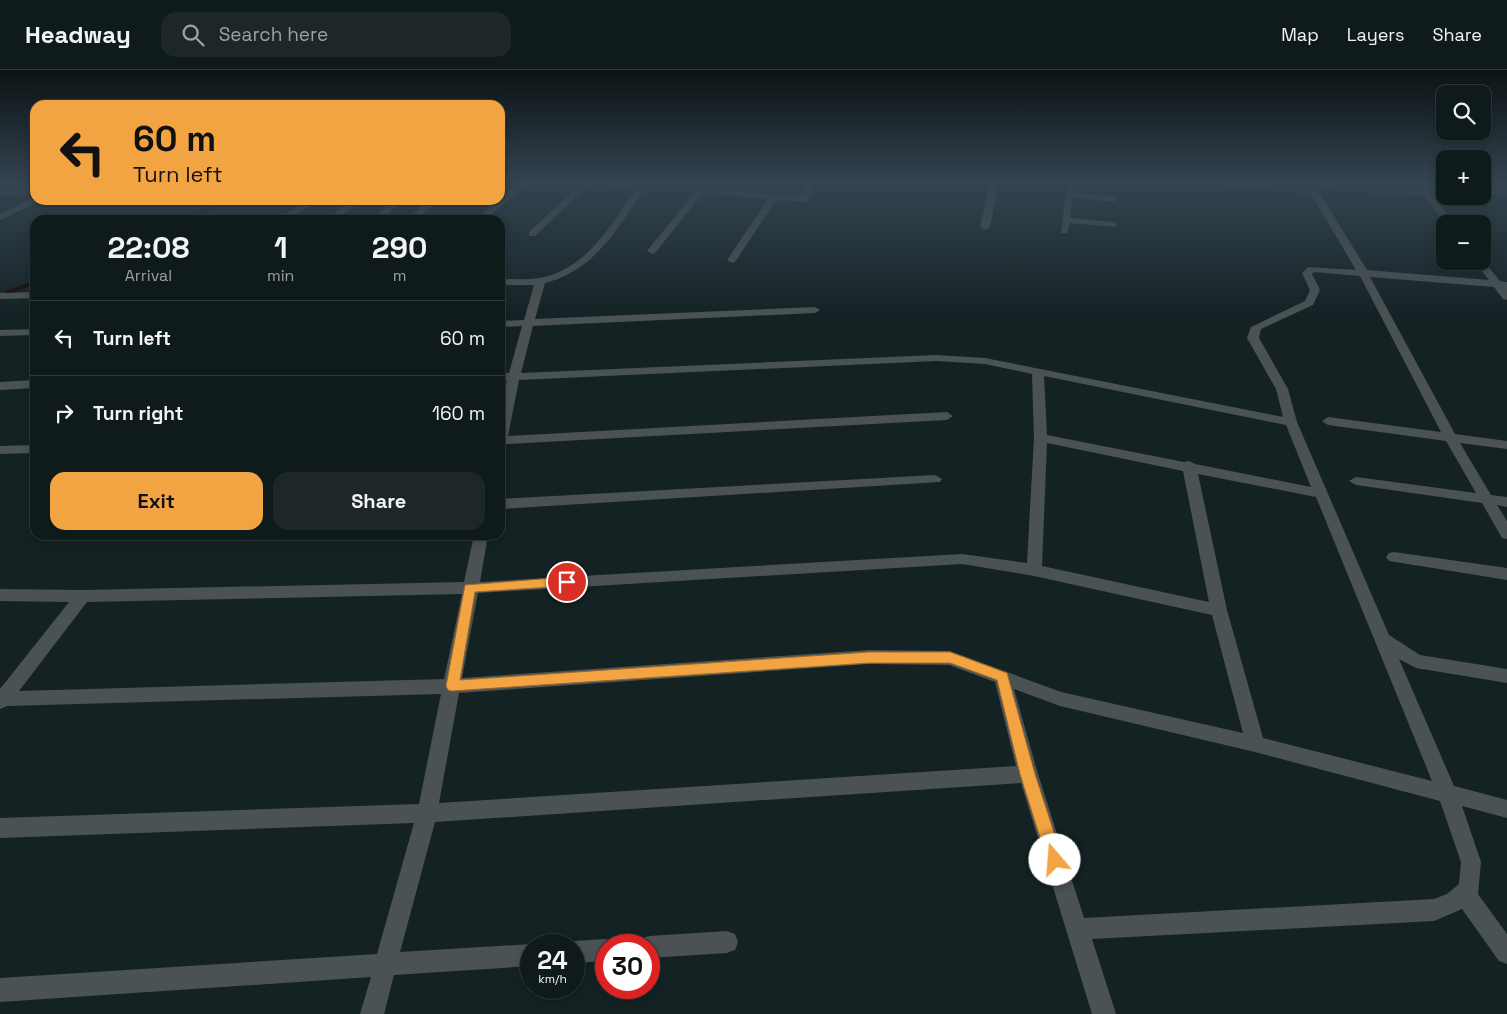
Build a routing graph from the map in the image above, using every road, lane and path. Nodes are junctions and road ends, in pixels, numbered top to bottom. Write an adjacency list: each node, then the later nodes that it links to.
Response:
1 (538, 228): 6 (street)
2 (611, 228): 11 (street)
3 (672, 228): 7 (street)
4 (753, 228): 8 (street)
5 (1336, 228): 10 (street)
6 (532, 234)
7 (652, 251)
8 (732, 260)
9 (1488, 270): 13 (street)
10 (1364, 274): 13 (street); 30 (street); 32 (street)
11 (540, 281): 12 (street); 19 (street)
12 (505, 282)
13 (1502, 284): 16 (street)
14 (30, 295): 15 (street)
15 (0, 296)
16 (1507, 297)
17 (815, 310): 19 (street)
18 (505, 324): 19 (street)
19 (528, 324): 24 (street)
20 (30, 332): 21 (street)
21 (0, 333)
22 (1038, 372): 24 (street); 30 (street); 31 (street)
23 (505, 377): 24 (street)
24 (514, 377): 28 (street)
25 (30, 384): 26 (street)
26 (0, 386)
27 (947, 416): 33 (street)
28 (505, 419)
29 (1328, 421): 32 (street)
30 (1291, 422): 40 (street)
31 (1041, 438): 37 (street); 47 (street)
32 (1450, 438): 34 (street); 41 (street)
33 (505, 442)
34 (1507, 445)
35 (30, 449): 36 (street)
36 (0, 450)
37 (1189, 466): 40 (street); 52 (street)
38 (935, 479): 43 (street)
39 (1356, 481): 41 (street)
40 (1322, 494): 53 (street)
41 (1487, 500): 42 (street); 44 (street)
42 (1507, 502)
43 (505, 504)
44 (1507, 534)
45 (480, 540): 49 (street)
46 (1394, 557): 48 (street)
47 (1034, 570): 49 (street); 52 (street)
48 (1507, 574)
49 (469, 588): 51 (street); 56 (street)
50 (0, 595): 51 (street)
51 (83, 596): 57 (street)
52 (1219, 610): 58 (street)
53 (1383, 640): 55 (street); 60 (street)
54 (1002, 676): 56 (street); 58 (street); 59 (street)
55 (1507, 676)
56 (452, 686): 57 (street); 62 (street)
57 (1, 701)
58 (1255, 744): 60 (street)
59 (1028, 774): 62 (street); 65 (street)
60 (1447, 793): 61 (street); 64 (street)
61 (1507, 809)
62 (427, 813): 63 (street); 70 (street)
63 (0, 828)
64 (1464, 894): 65 (street); 68 (street)
65 (1077, 929): 73 (street)
66 (727, 942): 67 (street)
67 (660, 946)
68 (1507, 953)
69 (520, 957): 70 (street)
70 (384, 966): 71 (street); 72 (street)
71 (0, 990)
72 (372, 1014)
73 (1104, 1014)

